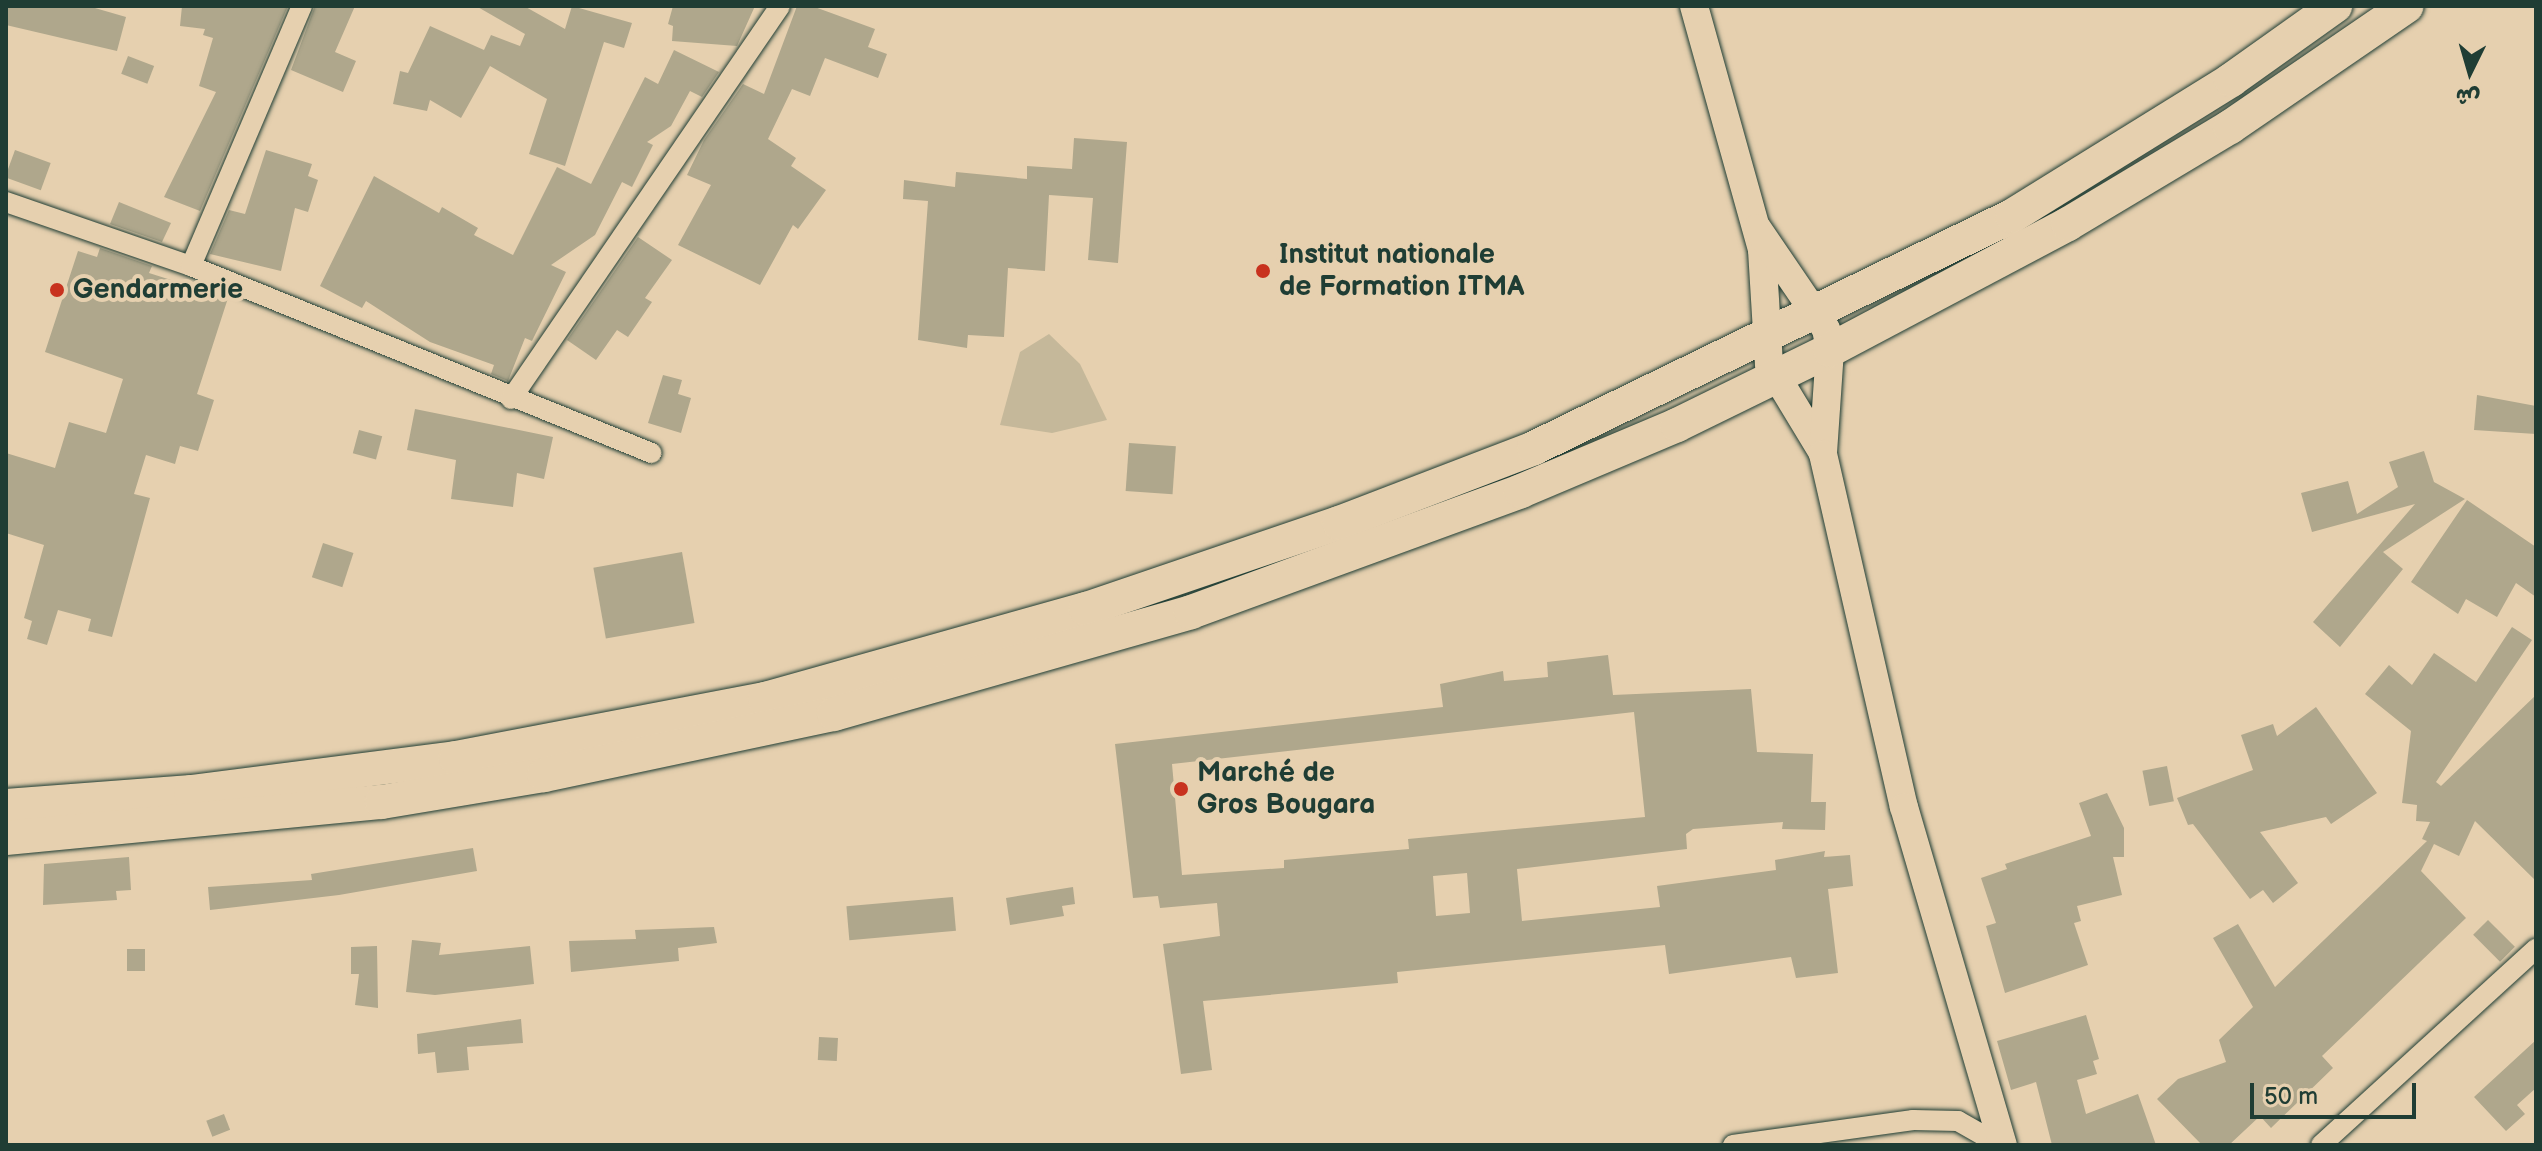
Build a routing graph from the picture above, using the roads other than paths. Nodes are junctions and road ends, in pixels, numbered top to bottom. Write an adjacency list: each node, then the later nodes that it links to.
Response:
1 (302, 6): 8 (street)
2 (780, 6): 13 (street)
3 (1694, 6): 7 (main road)
4 (2335, 6): 9 (highway)
5 (2407, 6): 11 (highway)
6 (6, 202): 8 (street)
7 (1757, 228): 9 (main road); 10 (main road)
8 (191, 266): 13 (street)
9 (1814, 312): 10 (highway); 11 (main road)
10 (1763, 338): 12 (main road); 16 (highway)
11 (1830, 350): 12 (highway); 15 (main road)
12 (1774, 377): 15 (main road); 17 (highway)
13 (511, 399): 14 (street)
14 (652, 453)
15 (1823, 454): 20 (main road)
16 (6, 806)
17 (6, 838)
18 (2536, 949): 21 (street)
19 (1733, 1145): 20 (street)
20 (2001, 1145)
21 (2321, 1145)

